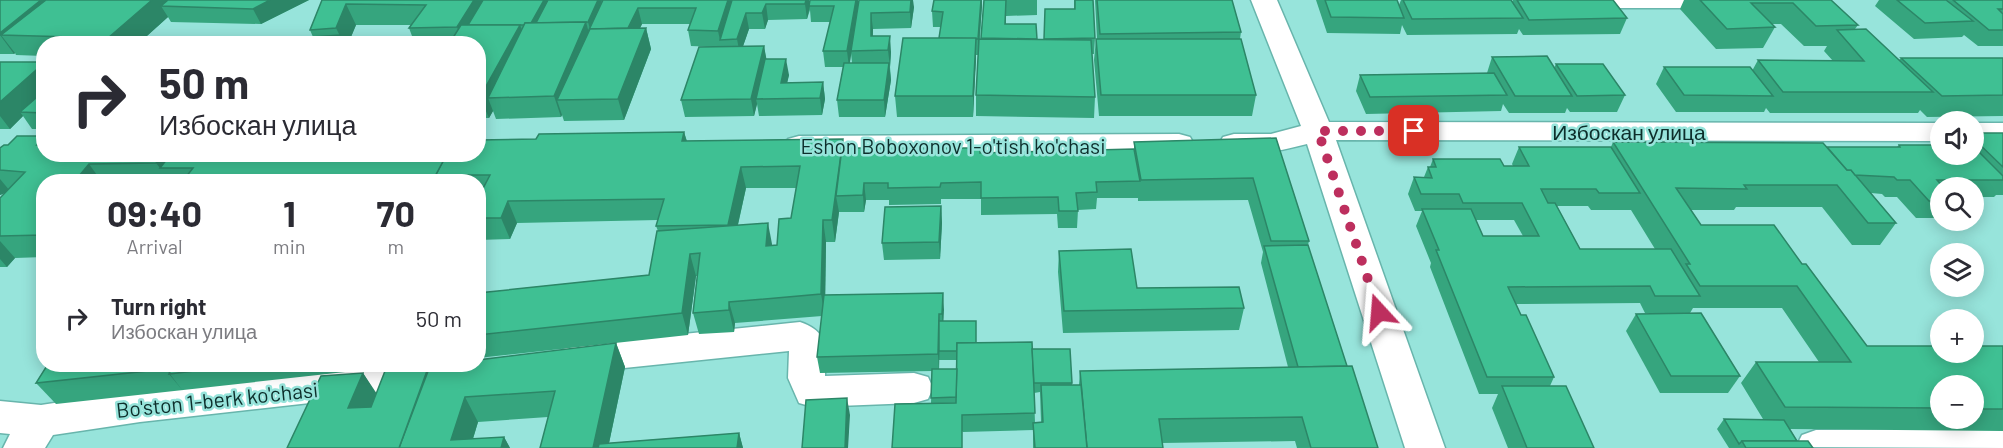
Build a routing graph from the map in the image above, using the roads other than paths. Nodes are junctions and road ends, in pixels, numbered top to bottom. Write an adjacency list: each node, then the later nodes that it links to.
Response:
1 (1264, 0): 4 (street)
2 (1547, 0): 3 (street)
3 (1682, 0)
4 (1318, 131): 5 (street, Избоскан улица); 8 (street, Eshon Boboxonov 1-o'tish ko'chasi); 16 (street)
5 (1930, 132)
6 (1984, 132): 7 (street)
7 (2003, 132)
8 (774, 146)
9 (542, 363): 11 (street)
10 (459, 372): 13 (street, Bo'ston 1-berk ko'chasi)
11 (914, 388)
12 (0, 417): 13 (street, Bo'ston 1-berk ko'chasi)
13 (32, 434)
14 (2003, 446): 15 (street)
15 (1816, 447)
16 (1425, 448)

